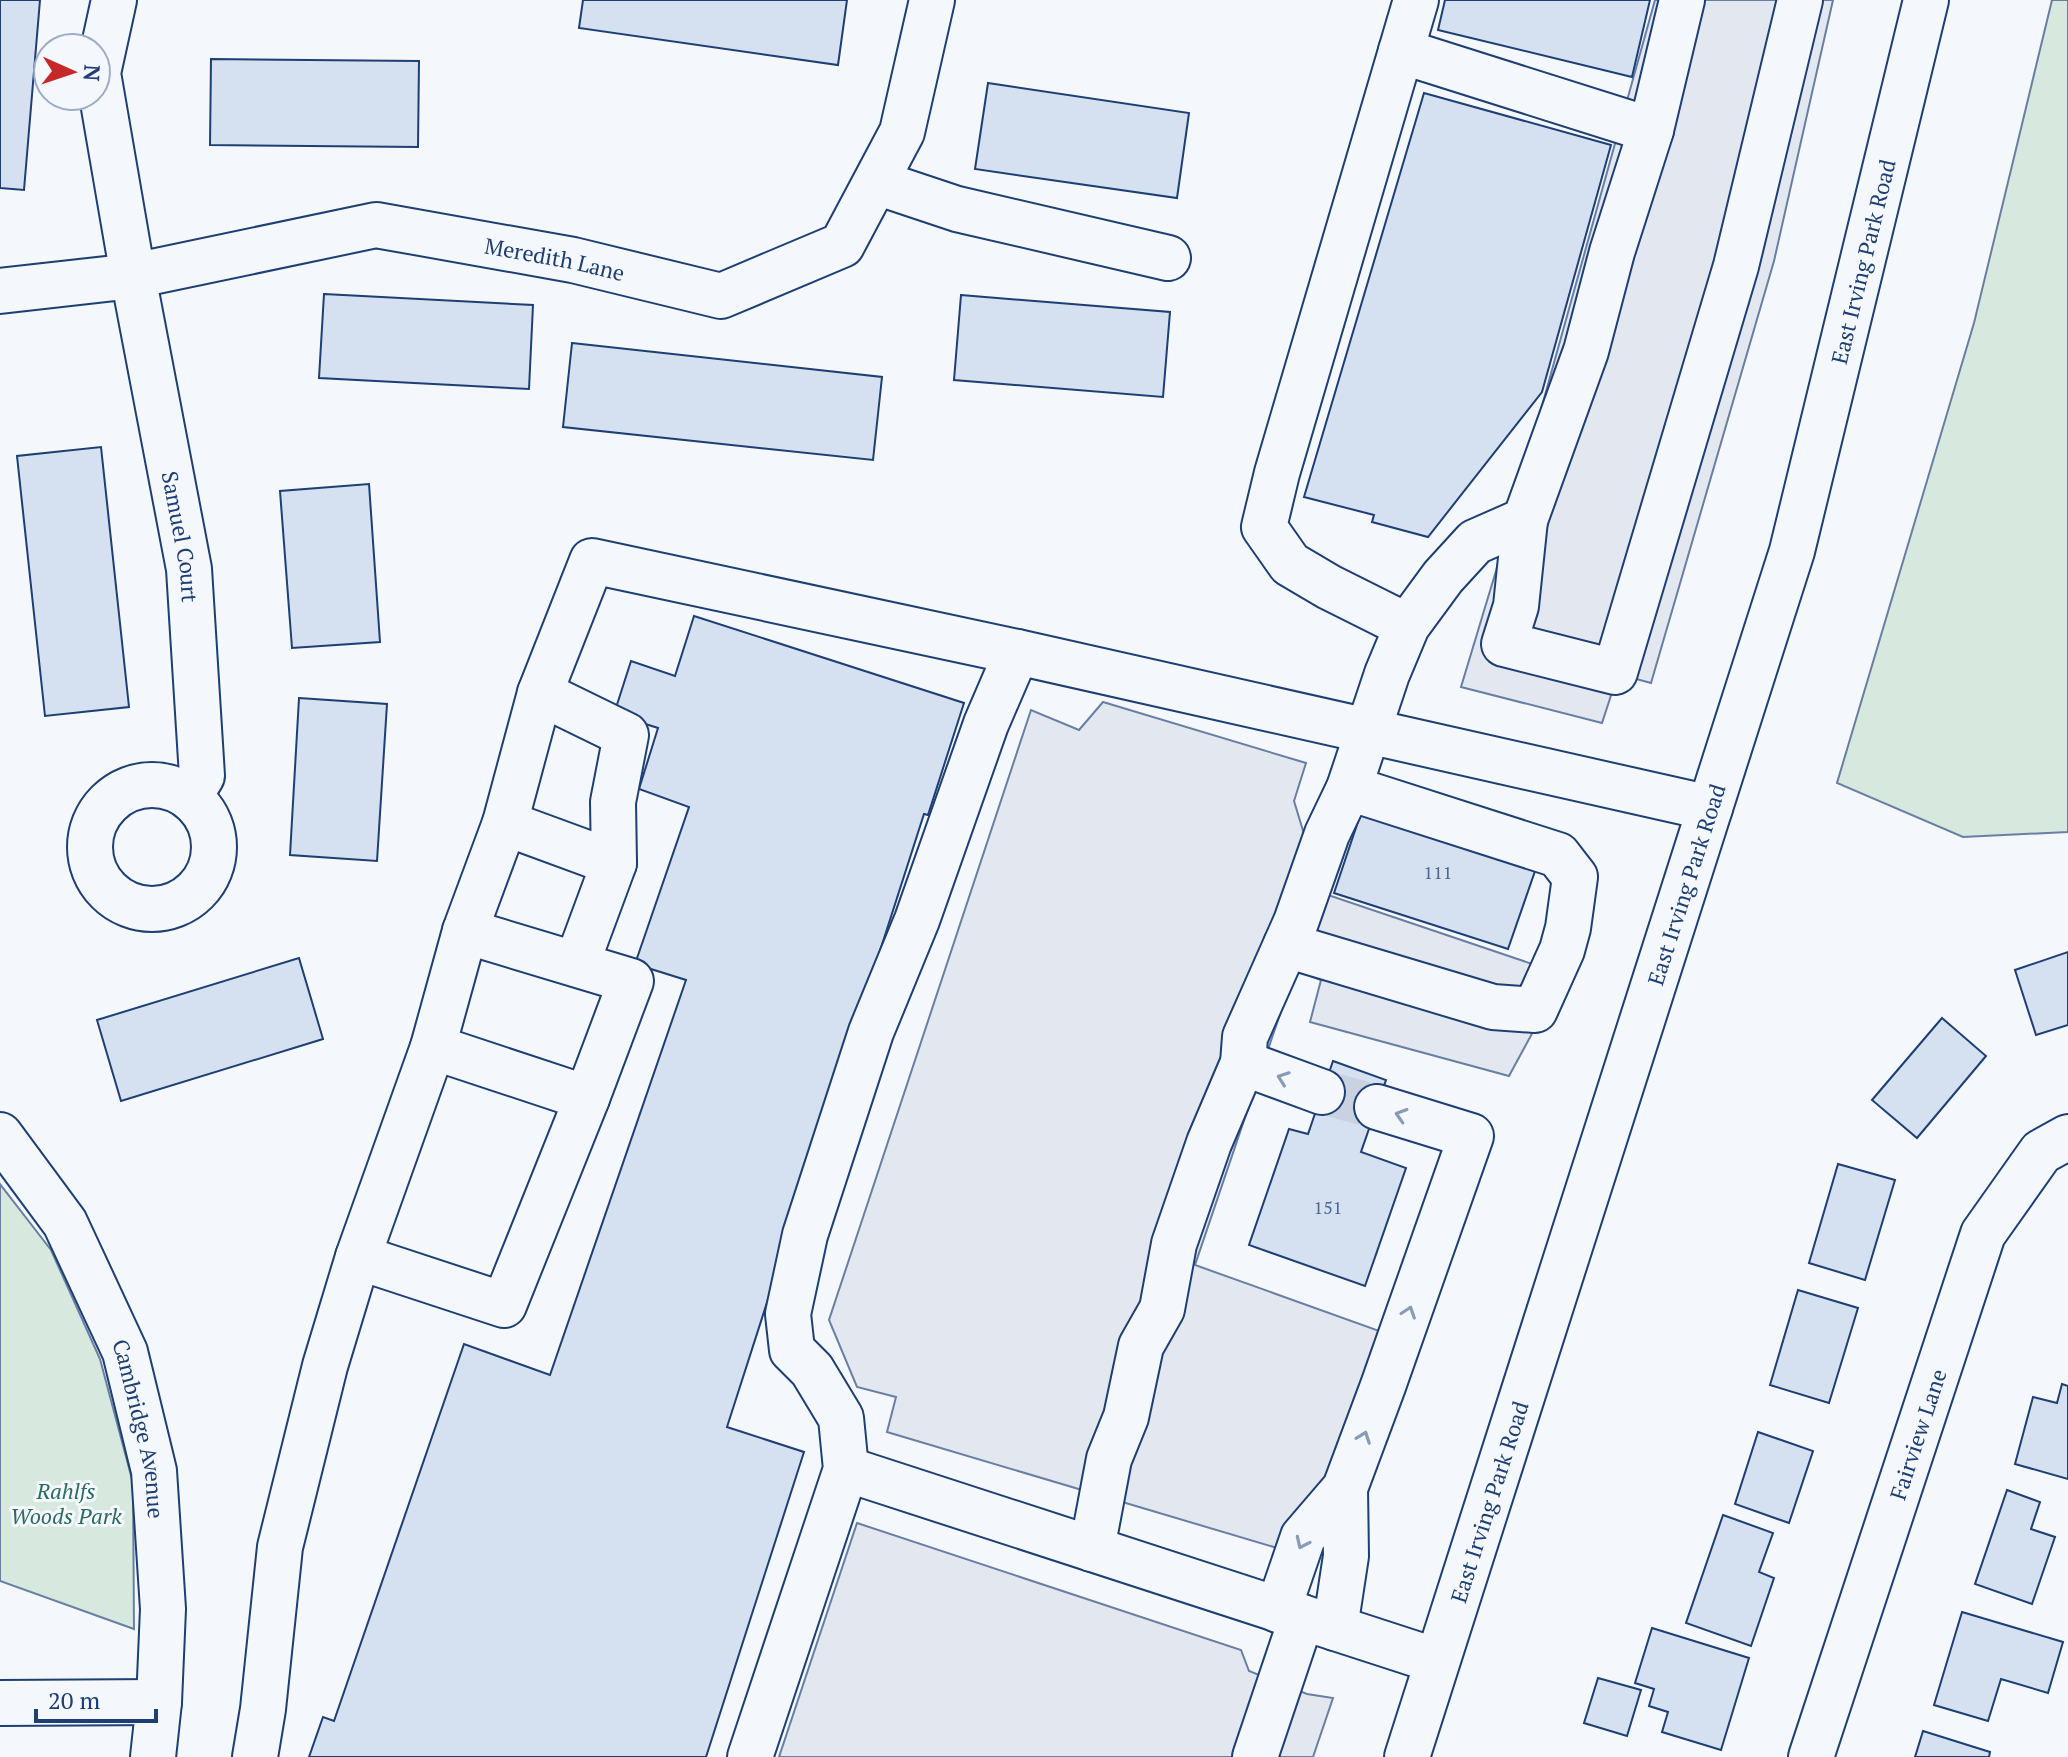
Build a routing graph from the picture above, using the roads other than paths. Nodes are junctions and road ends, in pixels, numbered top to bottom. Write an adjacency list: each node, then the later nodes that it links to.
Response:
1 (114, 0): 11 (street, Samuel Court)
2 (932, 0): 9 (street, Meredith Lane)
3 (1416, 0): 7 (street)
4 (1682, 0): 8 (street)
5 (1800, 0): 13 (street)
6 (1926, 0): 20 (street, East Irving Park Road)
7 (1401, 51): 8 (street); 14 (street)
8 (1651, 130): 13 (street)
9 (876, 182): 10 (street); 11 (street, Meredith Lane)
10 (1168, 258)
11 (133, 276): 12 (street, Meredith Lane); 19 (street, Samuel Court)
12 (0, 291)
13 (1525, 520): 14 (street)
14 (1407, 626): 17 (street)
15 (1017, 652): 16 (street); 17 (street); 34 (street)
16 (540, 693): 21 (street); 22 (street)
17 (1369, 730): 18 (street); 20 (street)
18 (1349, 788): 24 (street); 24 (street)
19 (189, 797)
20 (1710, 808): 38 (street, East Irving Park Road)
21 (505, 823): 22 (street); 23 (street)
22 (614, 863): 25 (street)
23 (465, 931): 25 (street); 26 (street)
24 (1286, 945): 27 (street)
25 (577, 963): 29 (street)
26 (433, 1047): 29 (street); 33 (street)
27 (1243, 1063): 28 (street, one-way to 27); 36 (street)
28 (1322, 1092)
29 (587, 1098): 33 (street)
30 (1377, 1107): 35 (street, one-way to 30)
31 (0, 1135): 39 (street, Cambridge Avenue)
32 (2068, 1137): 46 (street, Fairview Lane)
33 (358, 1257): 42 (street)
34 (846, 1469): 36 (street); 43 (street)
35 (1345, 1488): 37 (street); 37 (street, one-way to 37)
36 (1092, 1549): 37 (street)
37 (1305, 1618): 38 (street); 44 (street)
38 (1437, 1661): 45 (street, East Irving Park Road)
39 (159, 1702): 40 (street); 41 (street, Cambridge Avenue)
40 (0, 1703)
41 (153, 1757)
42 (255, 1757)
43 (750, 1757)
44 (1255, 1757)
45 (1407, 1757)
46 (1811, 1757)

